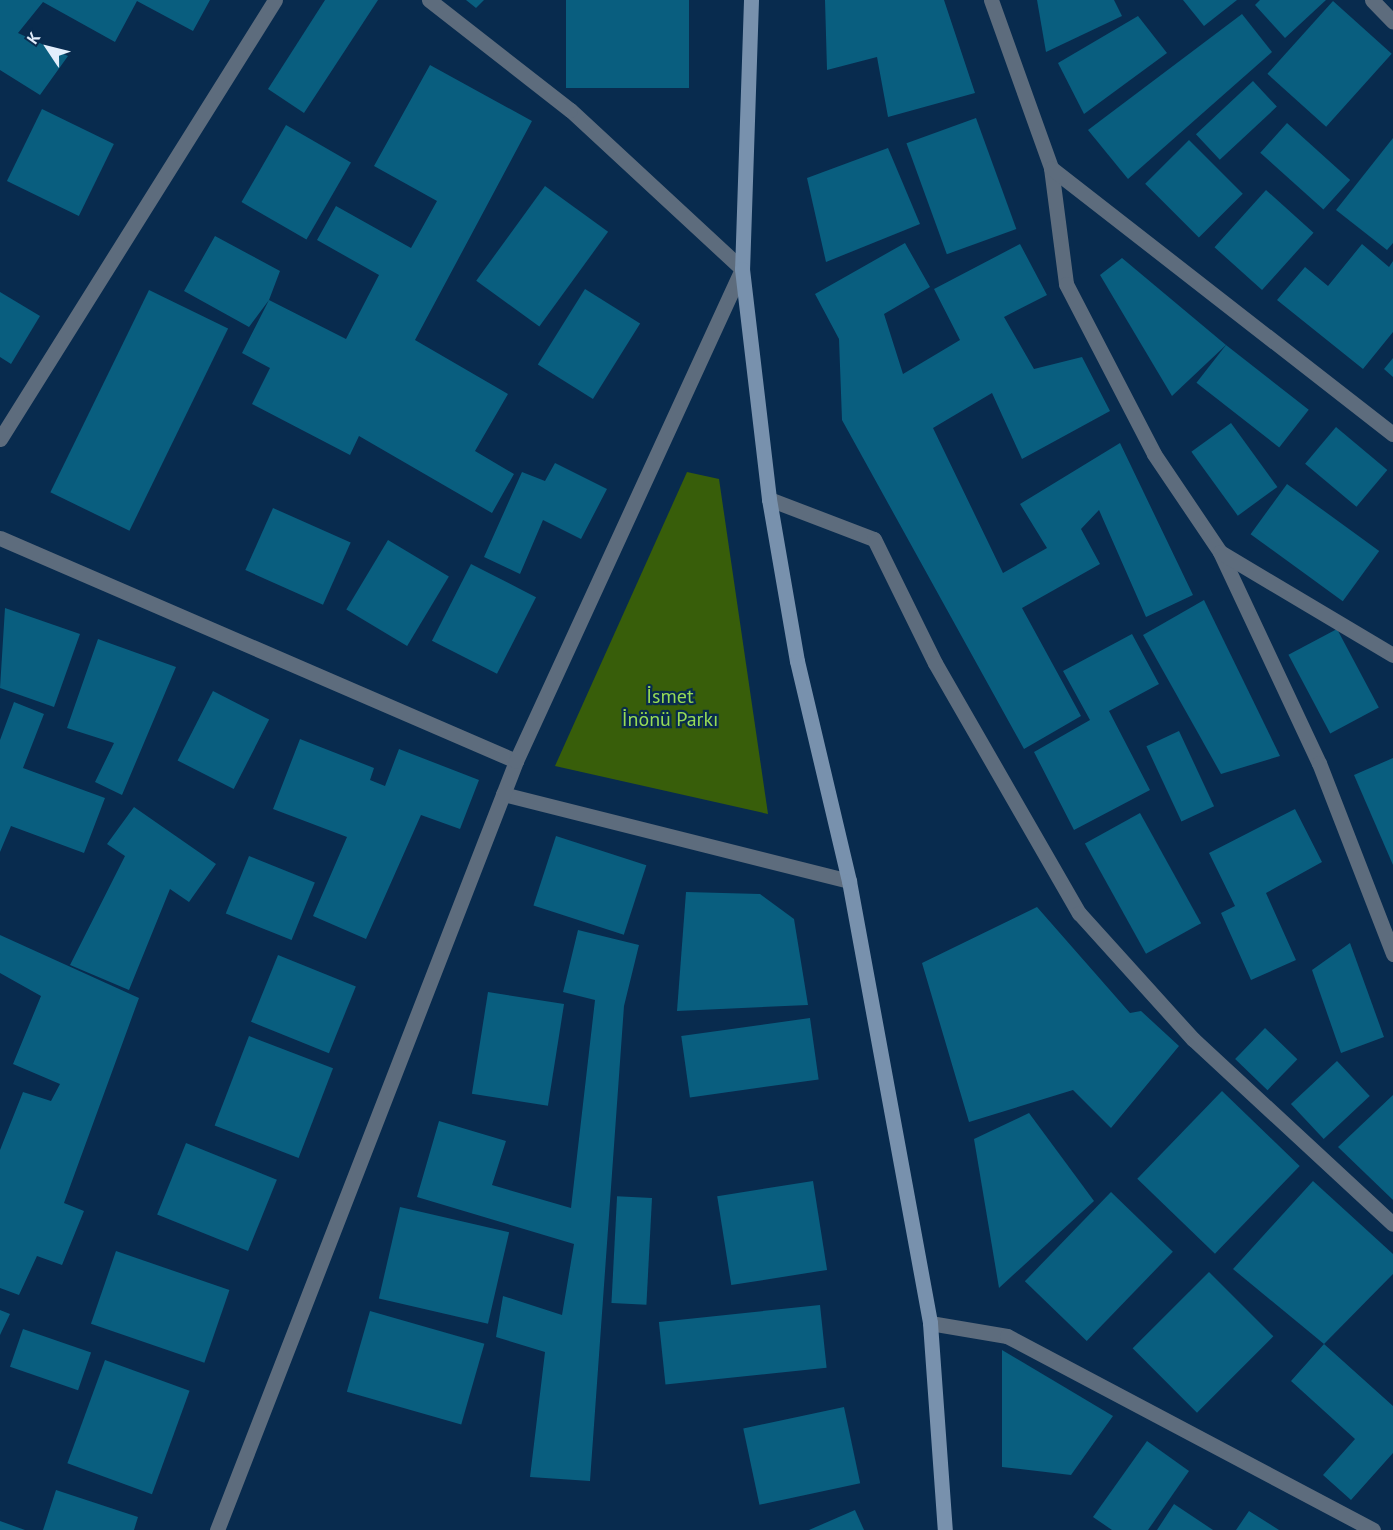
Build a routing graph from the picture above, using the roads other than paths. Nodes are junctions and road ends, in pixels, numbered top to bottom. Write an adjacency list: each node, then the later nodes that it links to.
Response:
1 (274, 0): 10 (street)
2 (429, 0): 8 (street)
3 (751, 0): 8 (main road)
4 (991, 0): 7 (street)
5 (1372, 0): 6 (street)
6 (1393, 22)
7 (1051, 168): 9 (street); 13 (street)
8 (742, 269): 11 (main road); 15 (street)
9 (1393, 434)
10 (0, 439)
11 (769, 499): 17 (main road); 19 (street)
12 (0, 538): 15 (street)
13 (1220, 552): 14 (street); 18 (street)
14 (1393, 655)
15 (516, 761): 16 (street)
16 (504, 794): 17 (street); 21 (street)
17 (849, 881): 20 (main road)
18 (1393, 954)
19 (1393, 1224)
20 (930, 1323): 22 (main road); 23 (street)
21 (217, 1530)
22 (945, 1530)
23 (1373, 1530)

